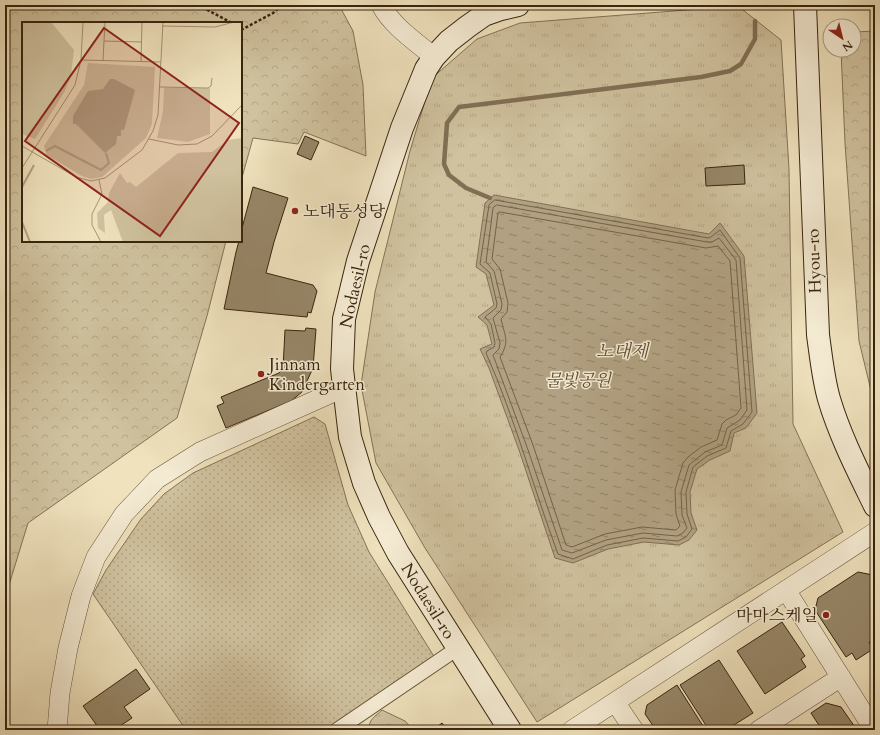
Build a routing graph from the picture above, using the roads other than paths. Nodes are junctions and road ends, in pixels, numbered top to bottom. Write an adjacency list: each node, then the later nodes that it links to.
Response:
1 (381, 5): 4 (street)
2 (518, 5): 4 (main road, Nodaesil-ro)
3 (805, 5): 6 (main road, Hyou-ro)
4 (434, 57): 5 (main road, Nodaesil-ro)
5 (345, 387): 9 (main road, Nodaesil-ro); 12 (street)
6 (875, 506)
7 (875, 532): 8 (street)
8 (786, 590): 10 (street); 11 (street)
9 (458, 648): 13 (street); 14 (main road, Nodaesil-ro)
10 (841, 677): 17 (street); 18 (street)
11 (615, 702): 15 (street); 16 (street)
12 (57, 730)
13 (337, 730)
14 (510, 730)
15 (572, 730)
16 (634, 730)
17 (759, 730)
18 (874, 730)

